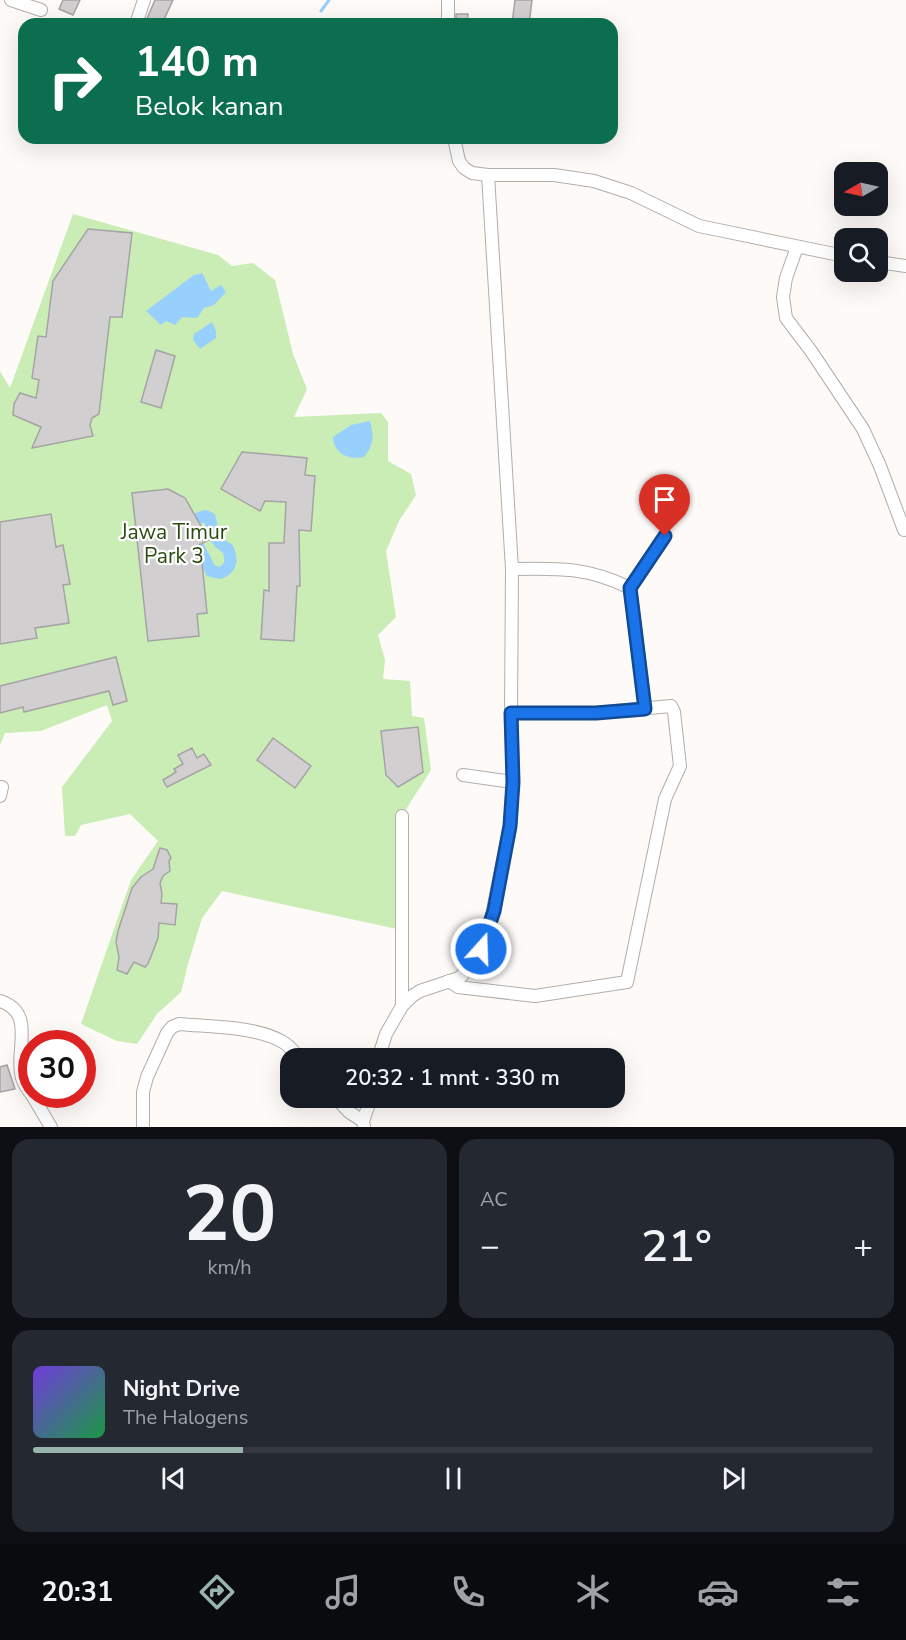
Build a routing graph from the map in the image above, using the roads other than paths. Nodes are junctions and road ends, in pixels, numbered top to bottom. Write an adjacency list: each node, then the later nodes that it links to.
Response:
1 (11, 0): 4 (street)
2 (144, 0): 5 (street)
3 (448, 0): 6 (street)
4 (41, 10)
5 (138, 18)
6 (448, 18)
7 (455, 144): 8 (street)
8 (488, 175): 9 (street); 15 (street)
9 (797, 247): 10 (street); 13 (street)
10 (834, 254)
11 (888, 263): 12 (street)
12 (906, 266)
13 (904, 530)
14 (665, 536): 16 (street)
15 (512, 569): 16 (street); 18 (street)
16 (630, 588): 17 (street)
17 (645, 709): 18 (street); 22 (street)
18 (511, 713): 20 (street)
19 (463, 775): 20 (street)
20 (513, 782): 22 (street)
21 (402, 816): 24 (street)
22 (449, 981): 24 (street)
23 (0, 1001): 25 (street)
24 (402, 1006): 27 (street)
25 (22, 1030)
26 (290, 1048): 33 (street)
27 (382, 1048)
28 (40, 1108): 32 (street)
29 (345, 1108): 31 (street)
30 (368, 1108): 31 (street)
31 (363, 1124)
32 (51, 1127)
33 (143, 1127)

